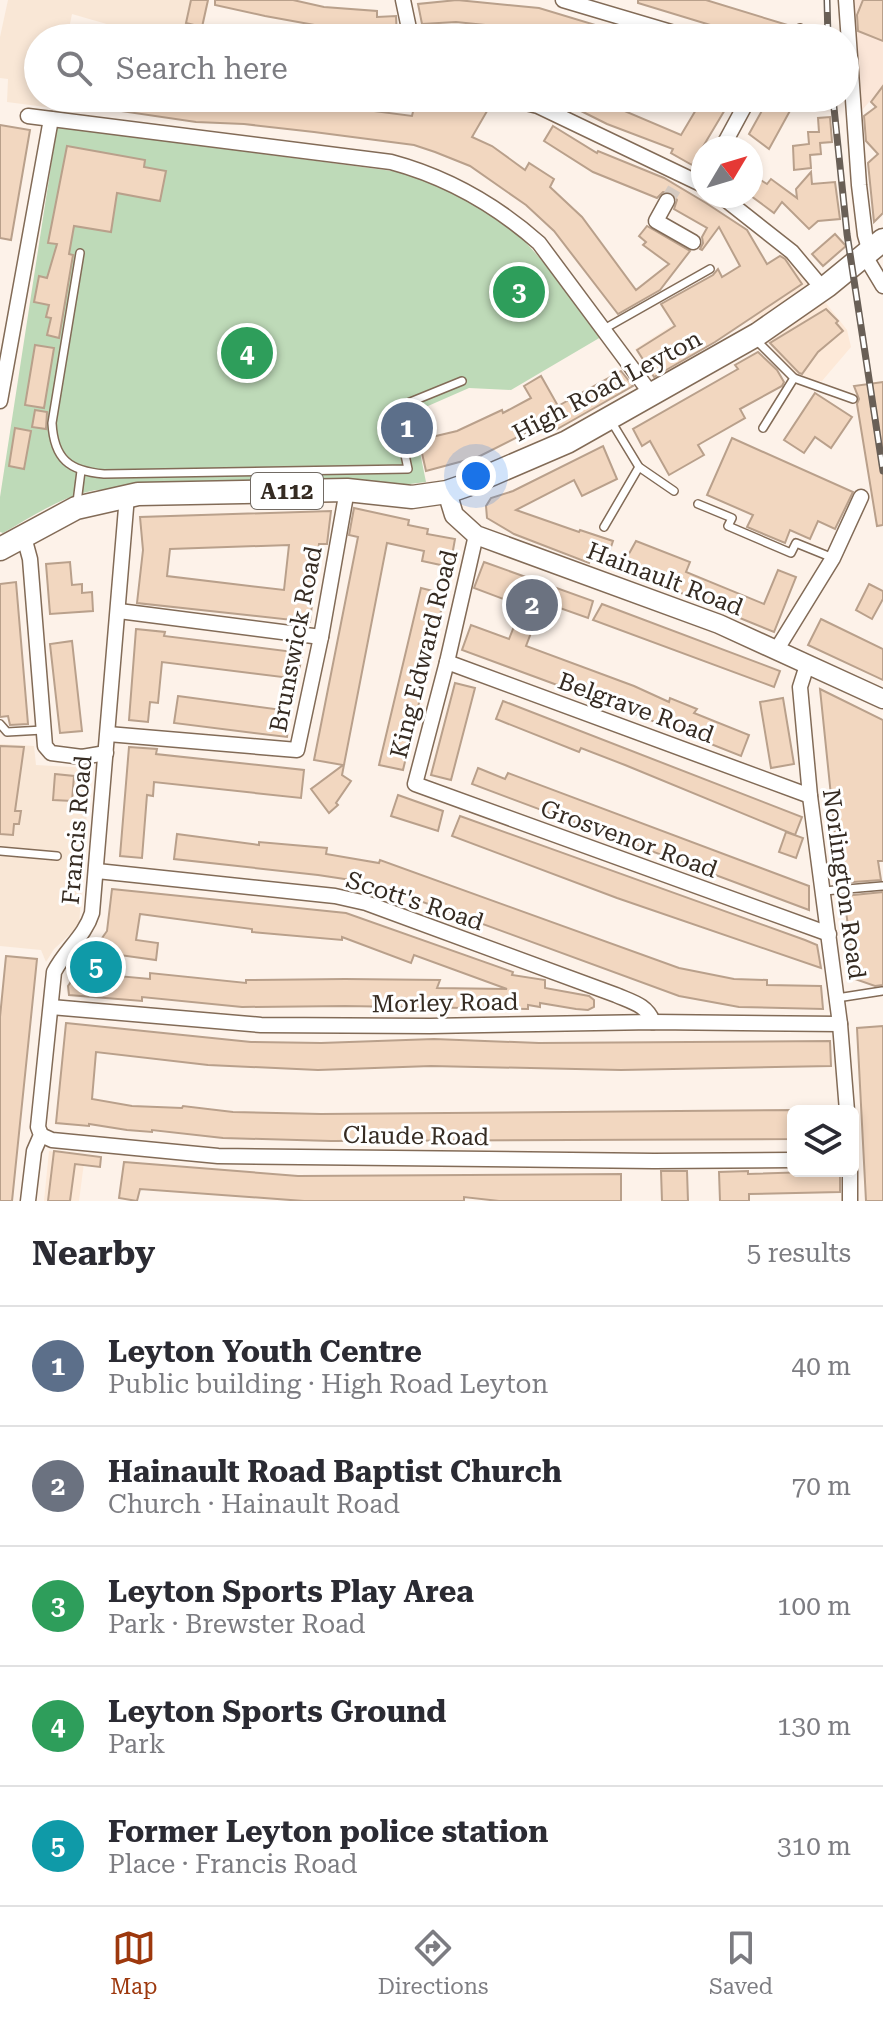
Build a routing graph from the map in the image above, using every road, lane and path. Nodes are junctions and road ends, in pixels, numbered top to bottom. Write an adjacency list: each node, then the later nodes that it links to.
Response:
1 (403, 0): 4 (street)
2 (563, 0): 5 (street)
3 (846, 0): 6 (street)
4 (408, 24)
5 (644, 24)
6 (848, 24)
7 (550, 112): 13 (street)
8 (741, 112): 12 (street)
9 (854, 112): 17 (street)
10 (28, 116): 11 (street)
11 (51, 119): 22 (street); 28 (street)
12 (728, 136)
13 (691, 182)
14 (667, 201): 16 (street)
15 (736, 208): 21 (street)
16 (693, 242)
17 (873, 249): 20 (street); 21 (main road, High Road Leyton / A112)
18 (80, 253): 32 (lane)
19 (710, 269): 22 (lane)
20 (883, 286)
21 (823, 289): 23 (main road, High Road Leyton / A112)
22 (604, 329): 26 (street)
23 (753, 337): 24 (lane); 26 (main road, High Road Leyton / A112)
24 (794, 378): 27 (lane); 30 (lane)
25 (462, 381): 32 (lane)
26 (652, 395): 29 (main road, High Road Leyton / A112)
27 (853, 399)
28 (0, 401)
29 (610, 419): 31 (lane); 35 (main road, High Road Leyton / A112)
30 (763, 428)
31 (639, 467): 34 (lane); 40 (lane)
32 (81, 471): 39 (lane)
33 (347, 490): 35 (main road, High Road Leyton / A112); 36 (main road, High Road Leyton / A112); 46 (street, Brunswick Road)
34 (674, 491)
35 (447, 492): 41 (street, Hainault Road)
36 (127, 496): 39 (main road, High Road Leyton / A112); 45 (street, Francis Road)
37 (861, 497): 44 (street)
38 (698, 504): 44 (lane)
39 (76, 508): 42 (main road, High Road Leyton / A112)
40 (604, 527)
41 (476, 535): 47 (street, Hainault Road); 48 (street, King Edward Road)
42 (24, 537): 43 (main road, High Road Leyton / A112); 52 (street)
43 (0, 549)
44 (833, 558): 47 (street)
45 (119, 611): 46 (street); 53 (street, Francis Road)
46 (321, 637): 53 (street, Brunswick Road)
47 (777, 649): 49 (street, Hainault Road)
48 (447, 662): 55 (street, King Edward Road); 56 (street, Belgrave Road)
49 (807, 665): 50 (street, Hainault Road); 56 (street, Norlington Road)
50 (883, 699)
51 (0, 724): 52 (lane)
52 (43, 730): 54 (street)
53 (108, 734): 54 (street, Francis Road)
54 (106, 753): 59 (street, Francis Road)
55 (415, 784): 62 (street, Grosvenor Road)
56 (810, 796): 61 (street, Norlington Road)
57 (0, 851): 58 (lane)
58 (57, 856)
59 (97, 871): 65 (street, Francis Road); 66 (street, Scott's Road)
60 (882, 886): 61 (lane)
61 (824, 891): 62 (street, Norlington Road)
62 (829, 934): 64 (street, Norlington Road)
63 (882, 991): 64 (lane)
64 (837, 998): 67 (street, Norlington Road)
65 (51, 1007): 66 (street, Morley Road); 69 (street, Francis Road)
66 (653, 1022): 67 (street, Morley Road)
67 (840, 1024): 68 (street, Norlington Road)
68 (847, 1105)
69 (41, 1135): 70 (street, Claude Road); 72 (street, Francis Road)
70 (787, 1160)
71 (850, 1177): 73 (street)
72 (28, 1201)
73 (850, 1201)

